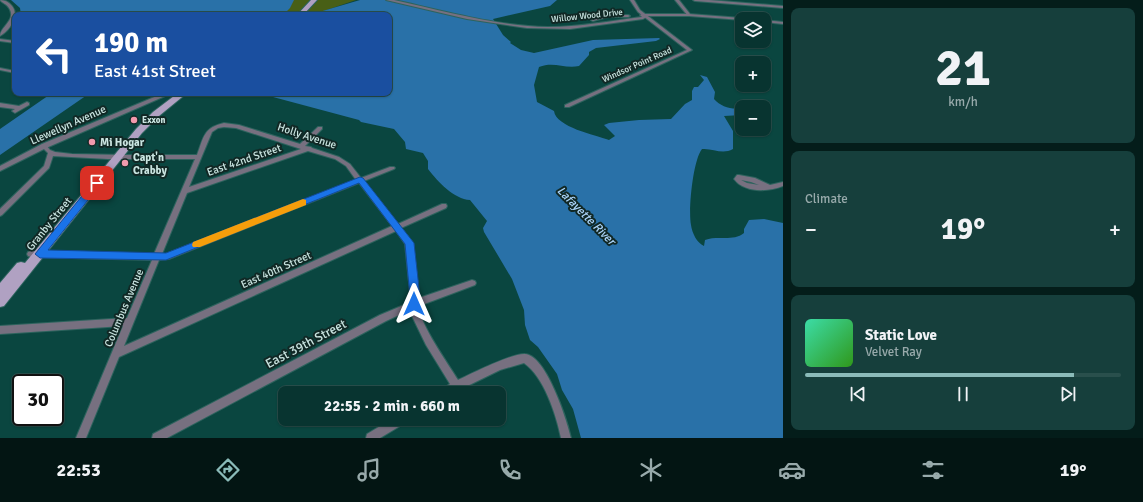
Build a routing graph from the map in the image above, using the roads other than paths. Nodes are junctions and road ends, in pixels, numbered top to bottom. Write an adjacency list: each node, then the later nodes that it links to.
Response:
1 (1, 0): 9 (street)
2 (306, 0): 10 (main road)
3 (314, 0): 11 (main road)
4 (388, 0): 13 (street, Willow Wood Drive)
5 (632, 0): 13 (street)
6 (677, 0): 12 (street)
7 (695, 0): 8 (street)
8 (783, 7)
9 (13, 12)
10 (299, 12)
11 (300, 12)
12 (689, 15): 13 (street, Willow Wood Drive); 14 (street, Willow Wood Drive)
13 (646, 16): 28 (street, Windsor Point Road)
14 (735, 18)
15 (12, 21): 18 (street)
16 (771, 22): 17 (street)
17 (782, 24)
18 (0, 35)
19 (0, 40): 20 (street)
20 (12, 42)
21 (0, 70): 22 (street)
22 (12, 72)
23 (162, 96): 31 (street, Llewellyn Avenue)
24 (172, 96): 35 (main road, Granby Street)
25 (179, 96): 35 (main road, Granby Street)
26 (27, 104): 27 (street)
27 (0, 105)
28 (567, 106)
29 (220, 126): 32 (street, Holly Avenue); 34 (street, Columbus Avenue)
30 (320, 128): 32 (street, East 42nd Street)
31 (44, 146): 33 (street); 37 (street, Llewellyn Avenue)
32 (305, 147): 38 (street, Holly Avenue); 41 (street, East 42nd Street)
33 (51, 153): 35 (street, East 42nd Street); 43 (street)
34 (199, 157): 35 (street, East 42nd Street); 41 (street, Columbus Avenue)
35 (113, 158): 45 (main road, Granby Street)
36 (392, 168): 38 (street)
37 (0, 169)
38 (360, 180): 44 (street, Holly Avenue); 46 (street)
39 (783, 184): 40 (street)
40 (767, 186)
41 (185, 192): 46 (street, Columbus Avenue)
42 (444, 206): 44 (street, East 40th Street)
43 (0, 213)
44 (398, 227): 50 (street, Holly Avenue); 53 (street, East 40th Street)
45 (36, 254): 46 (street); 48 (main road, Granby Street); 49 (main road, Granby Street)
46 (158, 257): 51 (street, Columbus Avenue)
47 (472, 283): 50 (street, East 39th Street)
48 (0, 290)
49 (0, 302)
50 (414, 304): 54 (street, Holly Avenue); 57 (street, East 39th Street)
51 (130, 322): 52 (street); 53 (street, Columbus Avenue)
52 (0, 330)
53 (116, 354): 56 (street, Columbus Avenue)
54 (457, 386): 59 (street)
55 (390, 426): 58 (street)
56 (81, 438)
57 (157, 438)
58 (371, 438)
59 (566, 438)

